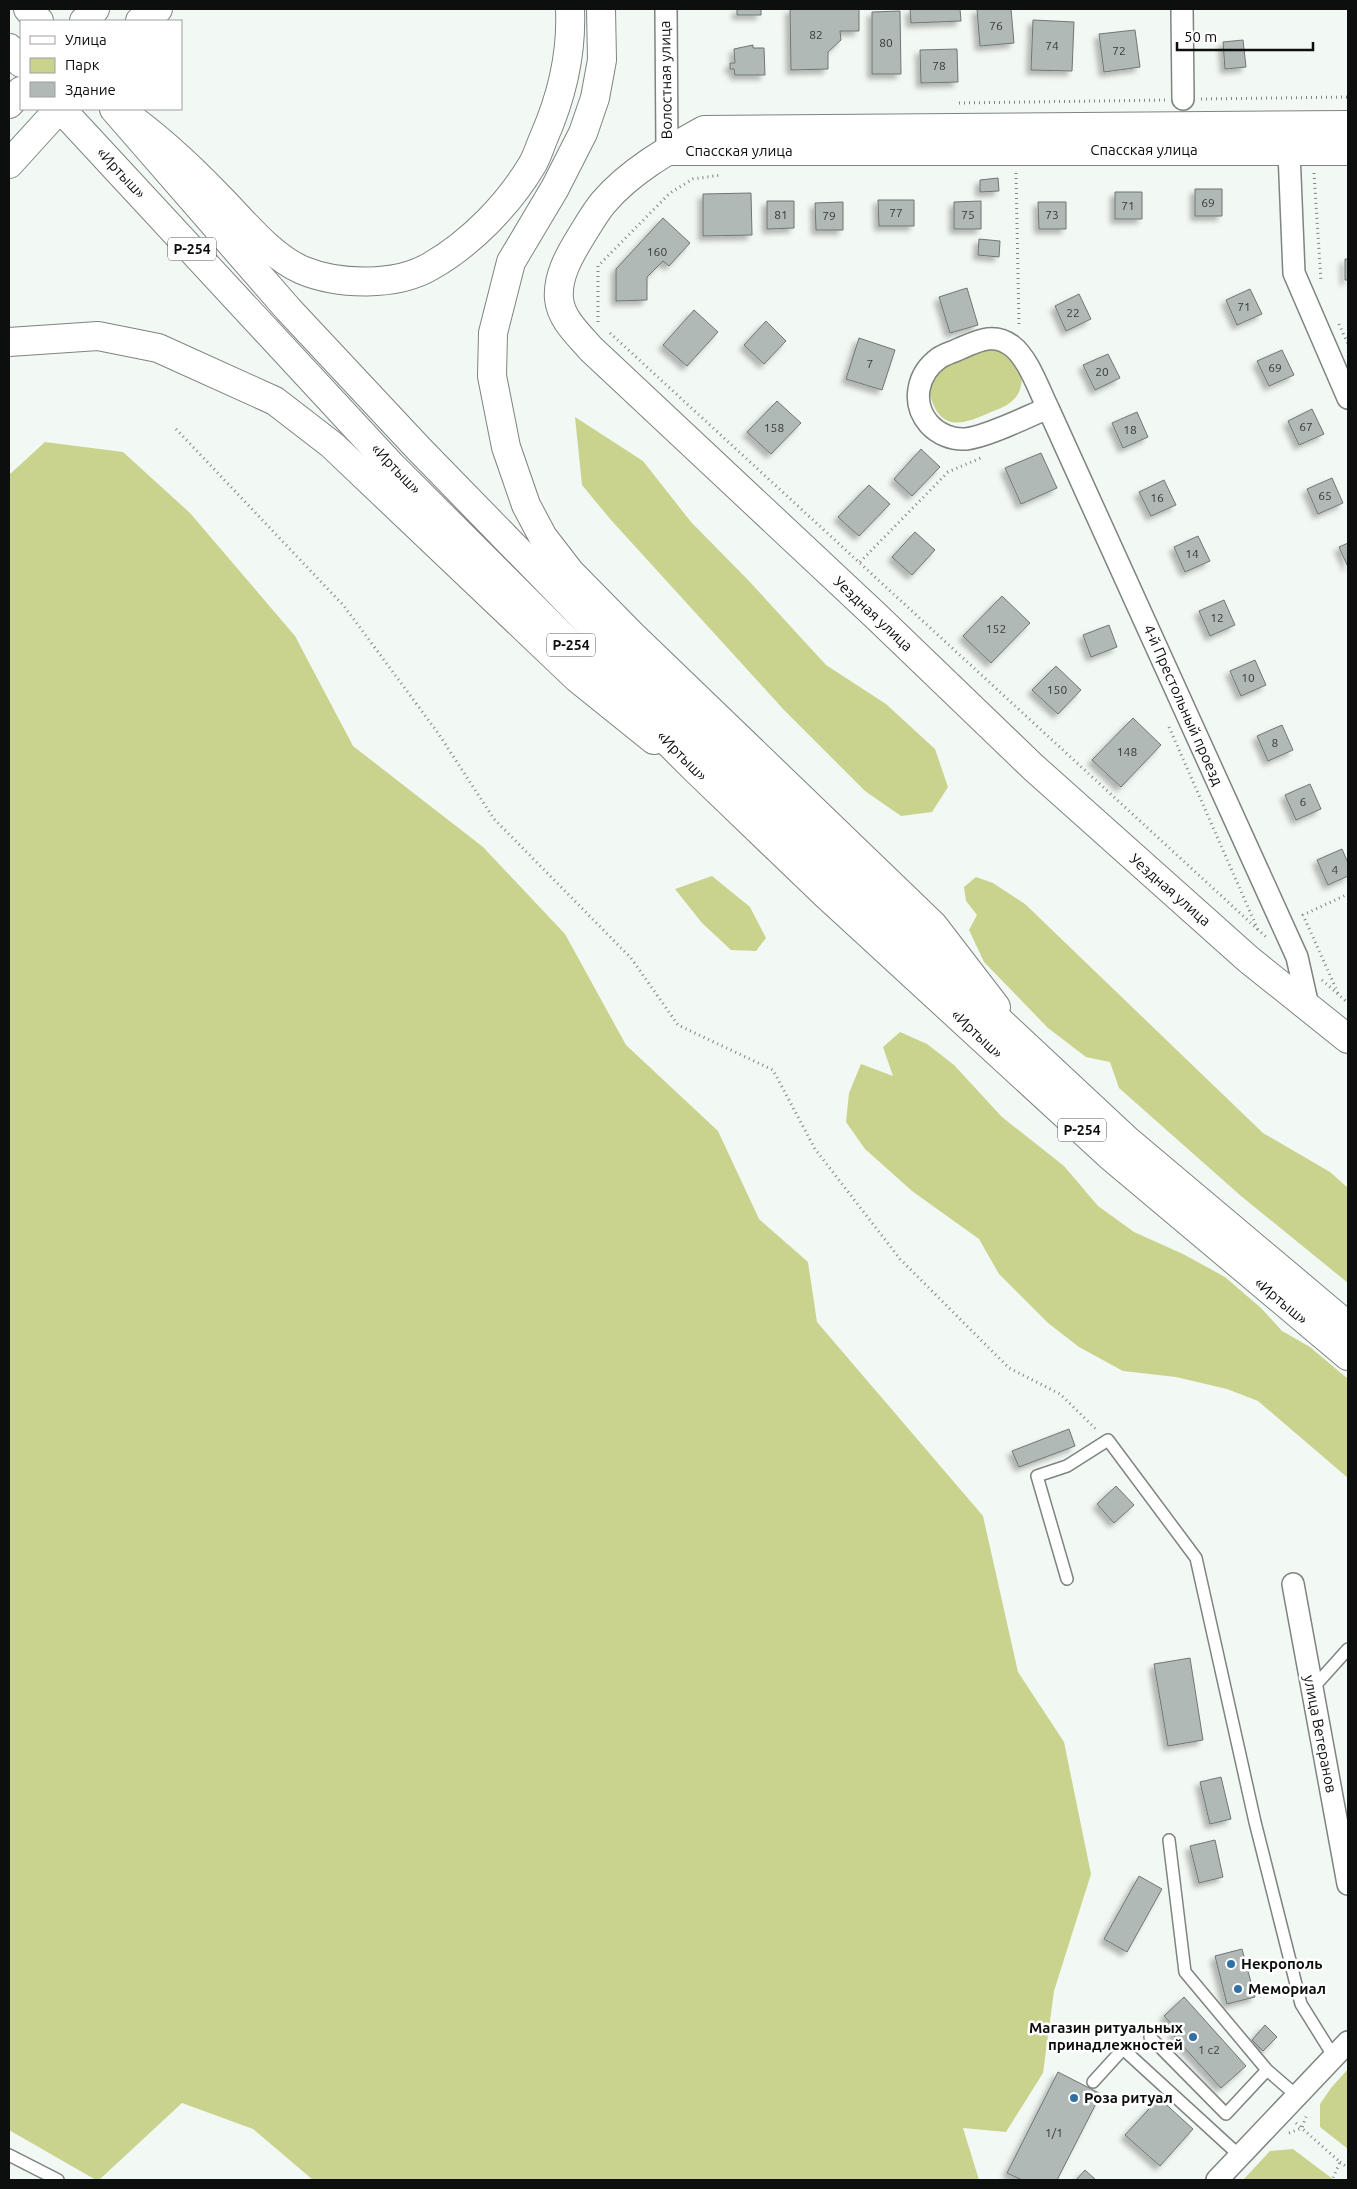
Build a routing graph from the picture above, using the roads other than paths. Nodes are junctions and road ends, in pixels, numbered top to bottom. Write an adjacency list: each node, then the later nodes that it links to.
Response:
1 (95, 9): 8 (main road)
2 (151, 9): 9 (main road)
3 (158, 9): 10 (main road)
4 (570, 9): 21 (main road)
5 (601, 9): 33 (main road)
6 (666, 9): 23 (street, Волостная улица)
7 (1182, 9): 16 (street)
8 (85, 20)
9 (141, 20)
10 (142, 20)
11 (9, 48): 12 (main road)
12 (20, 61)
13 (9, 72): 14 (main road)
14 (20, 80)
15 (20, 91): 17 (main road)
16 (1183, 99)
17 (9, 104)
18 (59, 110): 26 (main road)
19 (61, 110): 30 (main road, «Иртыш» / Р-254)
20 (115, 110): 33 (main road, «Иртыш» / Р-254)
21 (119, 110)
22 (1348, 125): 23 (main road, Спасская улица)
23 (667, 151): 25 (main road, Спасская улица); 31 (main road, Уездная улица)
24 (1348, 151): 25 (main road, Спасская улица)
25 (1289, 152): 28 (street)
26 (9, 164)
27 (9, 342): 30 (main road)
28 (1348, 398)
29 (1048, 408): 29 (street, 4-й Престольный проезд); 31 (street, 4-й Престольный проезд)
30 (695, 769): 35 (main road, «Иртыш» / Р-254)
31 (1308, 1006): 32 (main road, Уездная улица)
32 (1348, 1039)
33 (1020, 1041): 34 (main road, «Иртыш» / Р-254)
34 (1348, 1326)
35 (1348, 1356)
36 (1067, 1578): 43 (lane)
37 (1293, 1584): 39 (street, улица Ветеранов)
38 (1348, 1649): 39 (lane)
39 (1312, 1689): 41 (street, улица Ветеранов)
40 (1169, 1840): 44 (lane)
41 (1348, 1884)
42 (1150, 2037): 44 (lane)
43 (1341, 2050): 46 (street)
44 (1267, 2070): 46 (lane)
45 (1093, 2082): 48 (lane)
46 (1297, 2096): 48 (street)
47 (9, 2155): 49 (lane)
48 (1240, 2156): 50 (street)
49 (58, 2180)
50 (1217, 2180)

